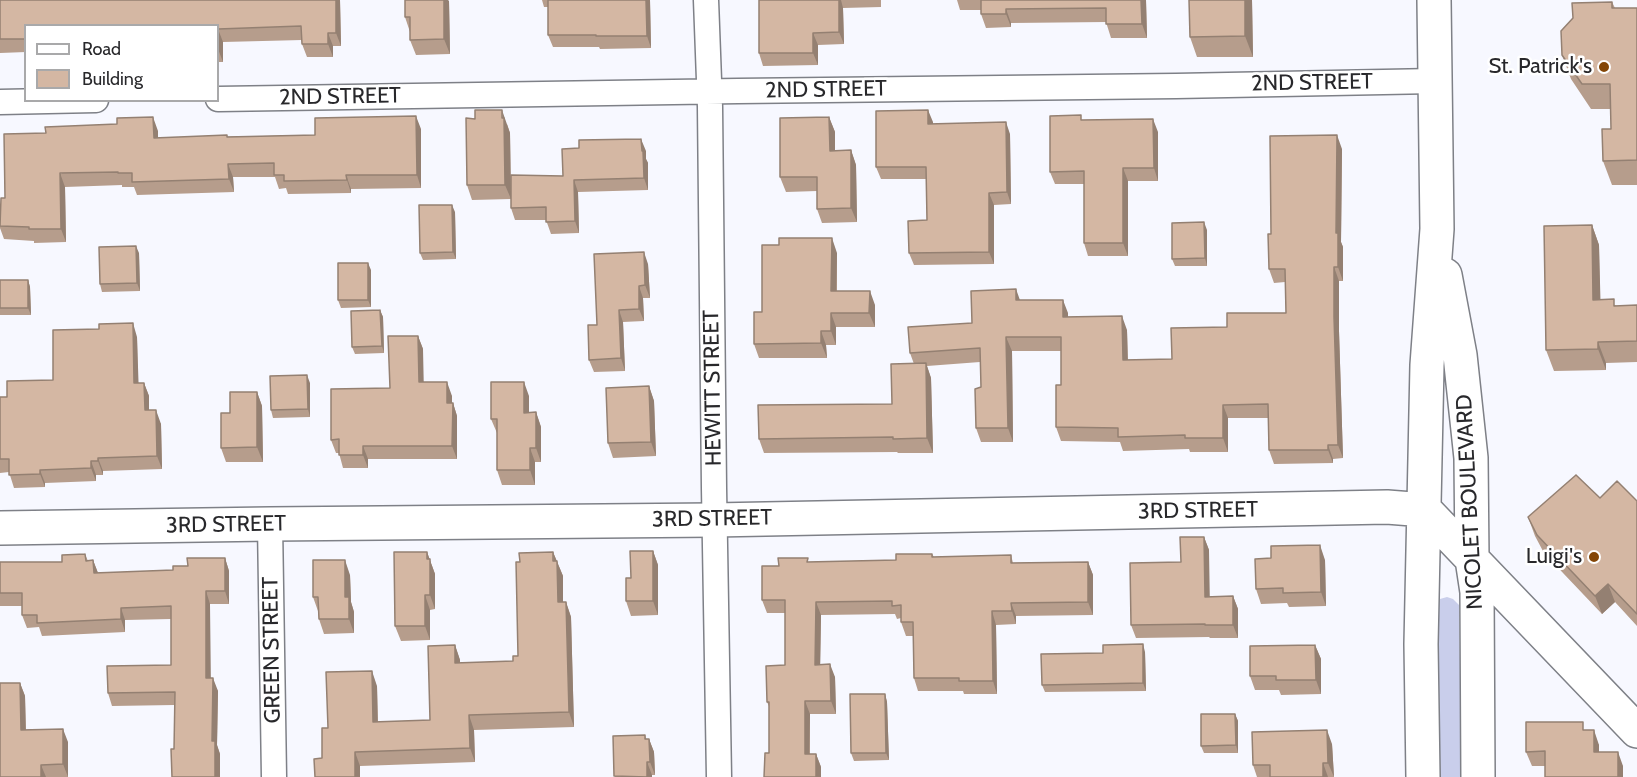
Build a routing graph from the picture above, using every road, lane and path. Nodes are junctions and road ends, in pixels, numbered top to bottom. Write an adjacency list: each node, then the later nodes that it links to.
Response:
1 (706, 0): 4 (street, HEWITT STREET)
2 (1434, 0): 3 (street, NICOLET BOULEVARD)
3 (1435, 81): 4 (street, 2ND STREET); 8 (street, NICOLET BOULEVARD)
4 (710, 92): 5 (street, 2ND STREET); 10 (street, HEWITT STREET)
5 (219, 99)
6 (0, 102): 7 (street)
7 (24, 102)
8 (1437, 229): 9 (street, NICOLET BOULEVARD); 13 (street, NICOLET BOULEVARD)
9 (1425, 510): 10 (street, 3RD STREET); 13 (street); 17 (street, NICOLET BOULEVARD)
10 (714, 520): 11 (street, 3RD STREET); 16 (street, HEWITT STREET)
11 (270, 524): 12 (street, 3RD STREET); 15 (street, GREEN STREET)
12 (0, 528)
13 (1472, 559): 14 (street); 18 (street, NICOLET BOULEVARD)
14 (1637, 731)
15 (274, 777)
16 (719, 777)
17 (1423, 777)
18 (1478, 777)

